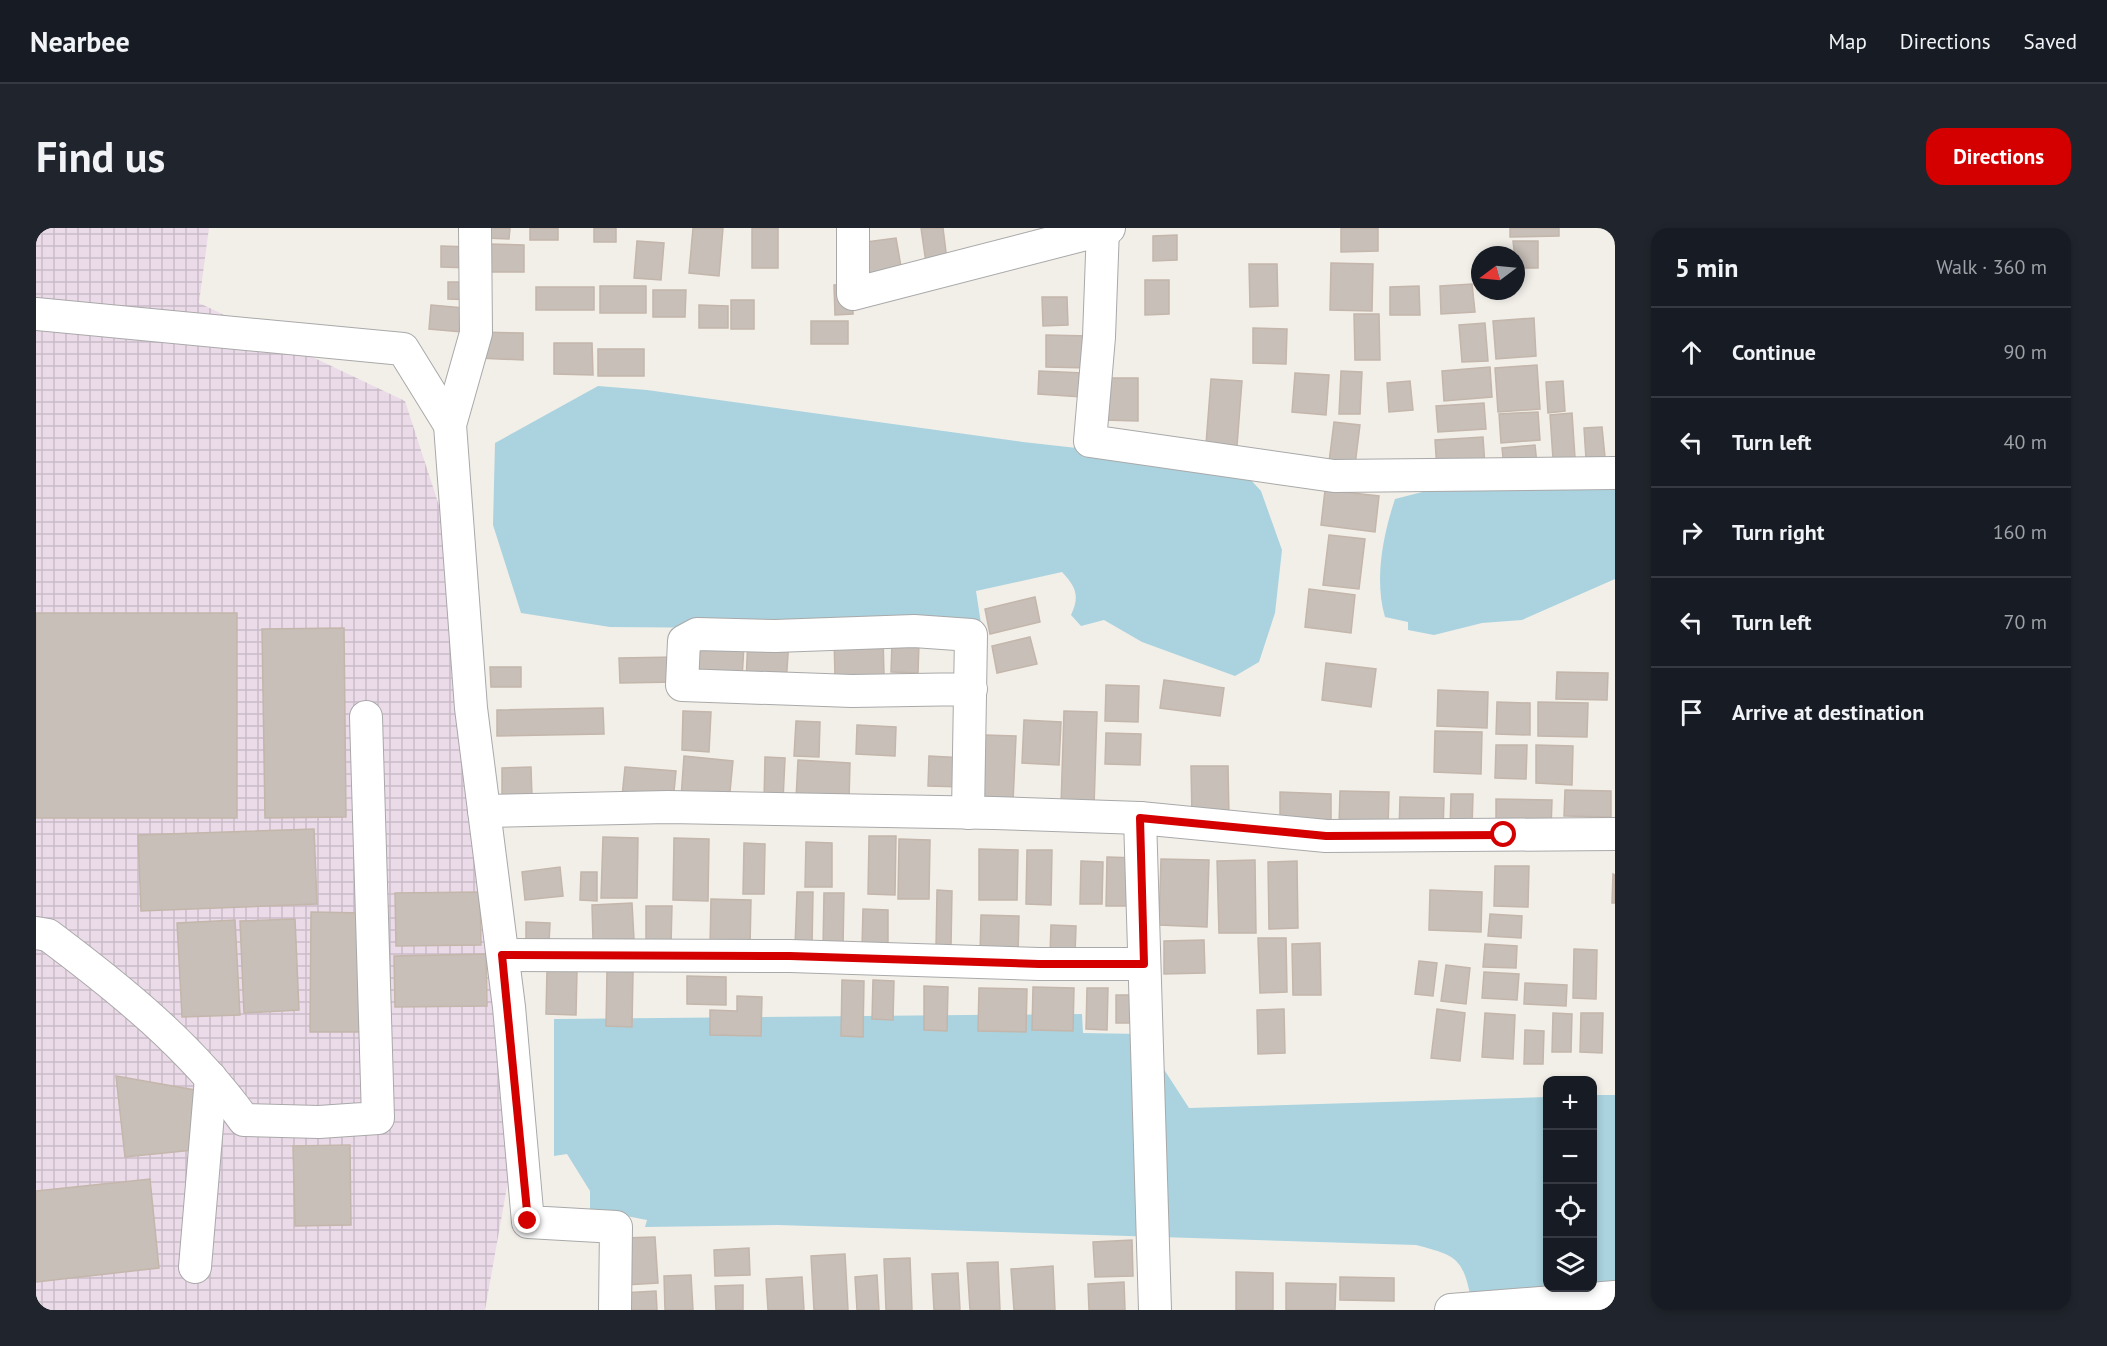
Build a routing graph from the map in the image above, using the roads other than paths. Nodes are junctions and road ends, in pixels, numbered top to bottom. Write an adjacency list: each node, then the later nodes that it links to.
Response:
1 (475, 228): 5 (street)
2 (853, 228): 3 (street)
3 (1105, 228): 6 (street)
4 (36, 314): 5 (street)
5 (450, 425): 9 (street)
6 (1615, 472)
7 (970, 689): 7 (street); 10 (street)
8 (366, 717): 16 (street)
9 (484, 811): 10 (street); 14 (street)
10 (968, 813): 11 (street)
11 (1140, 818): 12 (street); 15 (street)
12 (1615, 834)
13 (36, 933): 16 (street)
14 (502, 955): 15 (street); 19 (street)
15 (1144, 964): 20 (street)
16 (211, 1078): 17 (street)
17 (195, 1267)
18 (1615, 1297): 21 (street)
19 (615, 1310)
20 (1155, 1310)
21 (1451, 1310)

